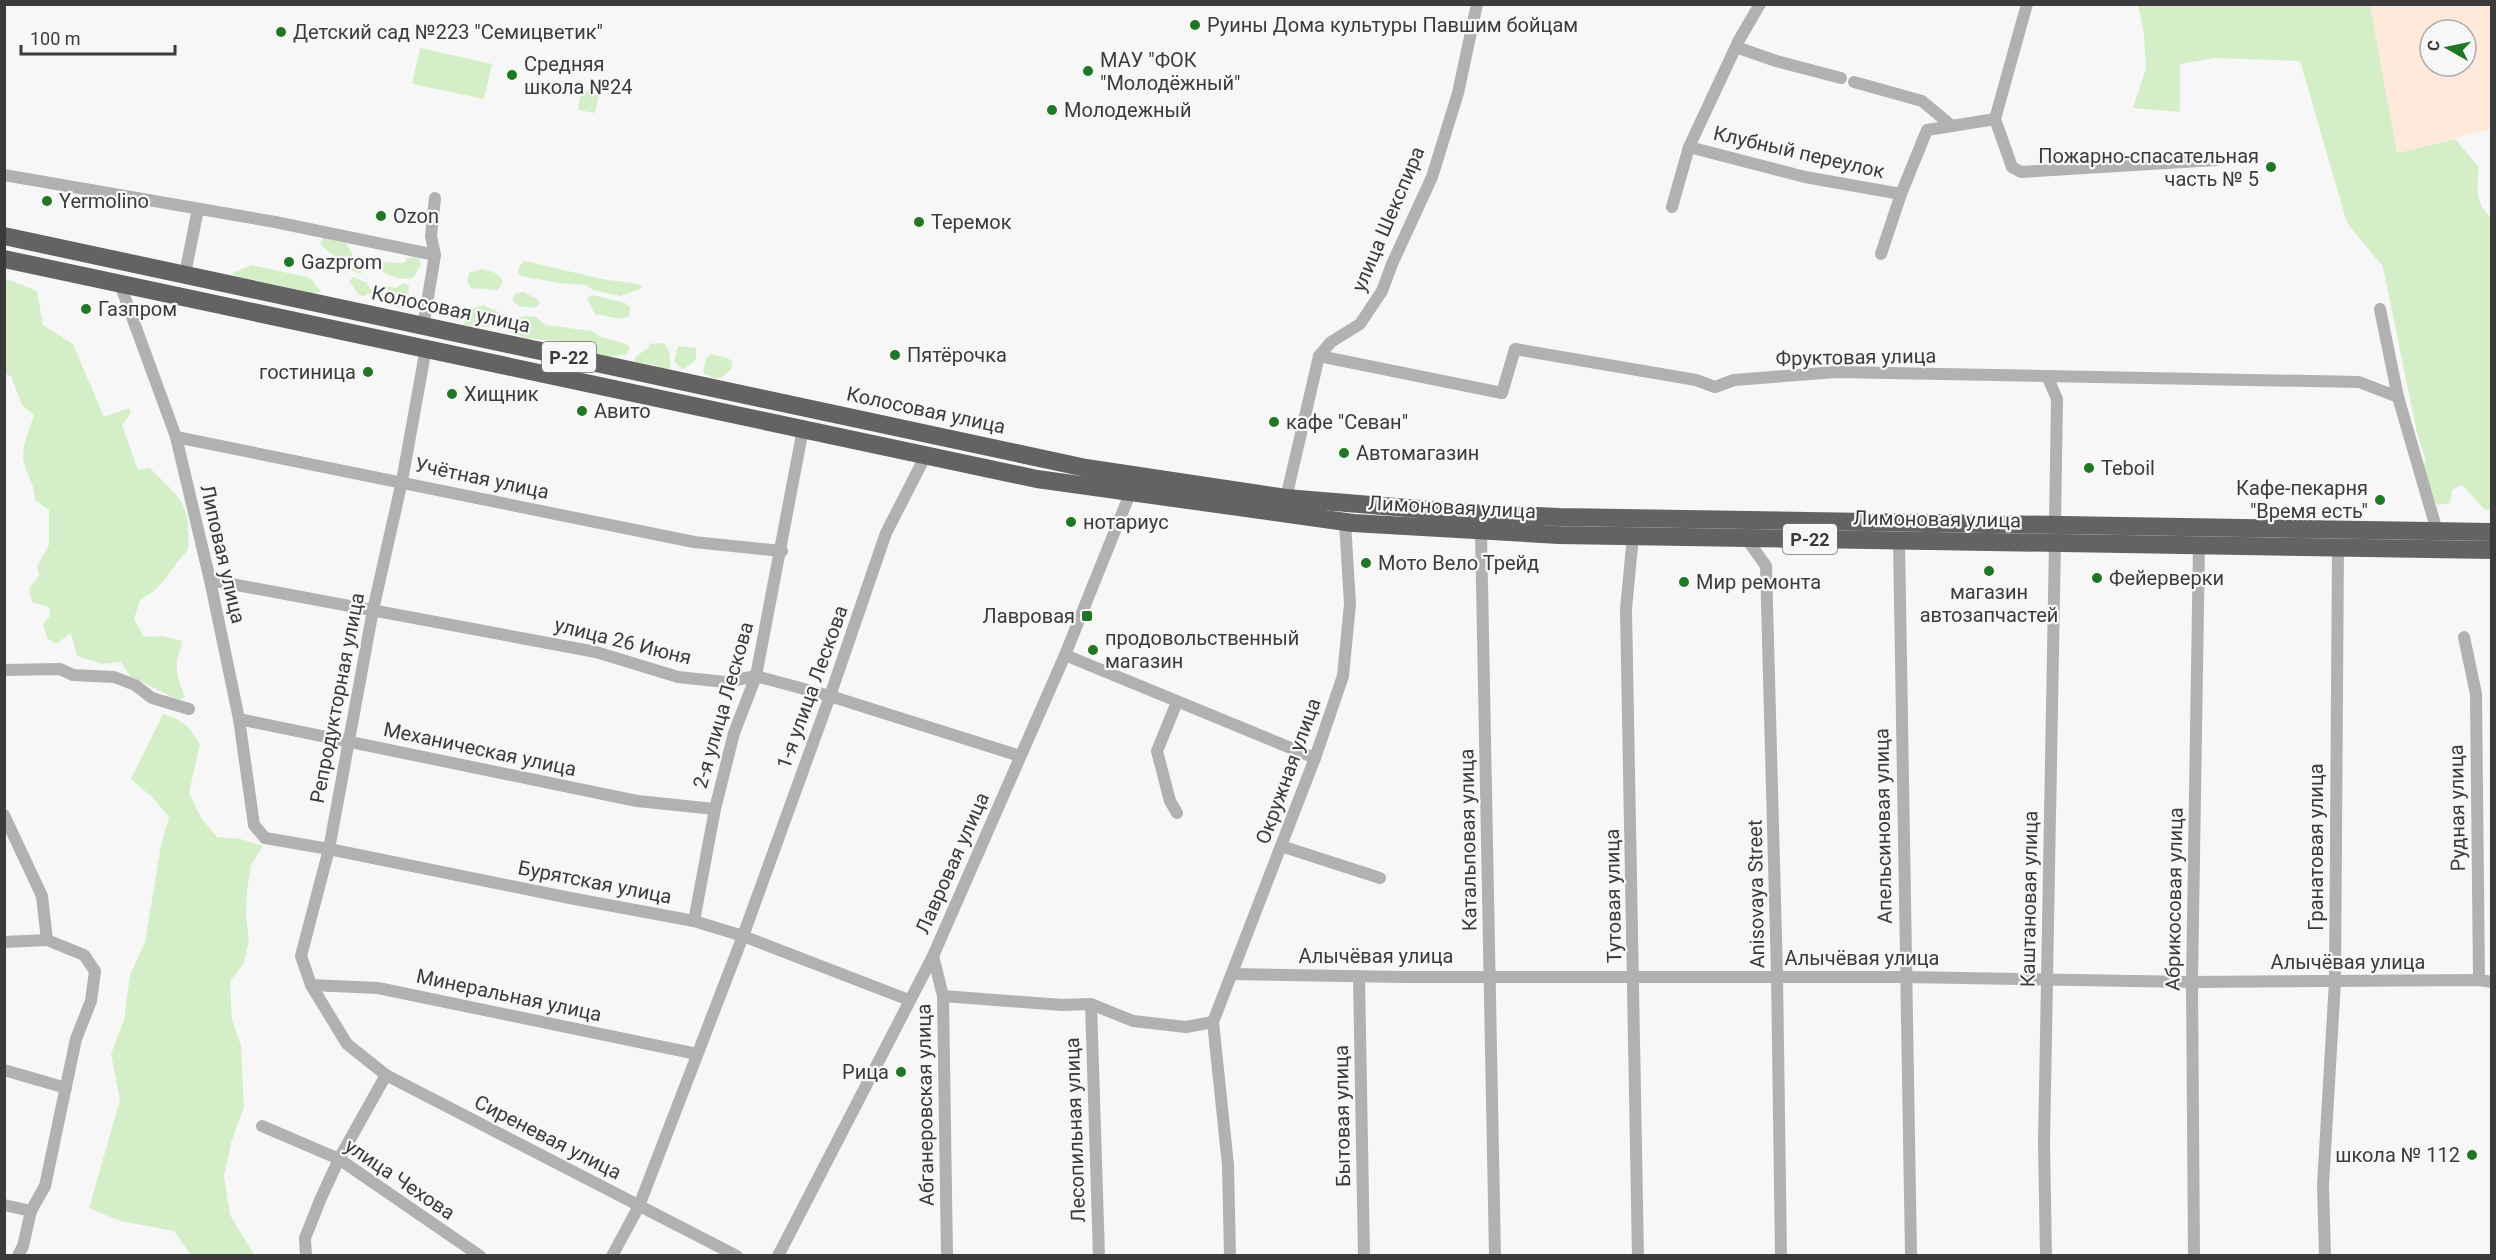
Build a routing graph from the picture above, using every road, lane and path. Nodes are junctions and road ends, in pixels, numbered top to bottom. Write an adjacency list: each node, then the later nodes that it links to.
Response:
1 (1478, 4): 25 (street, улица Шекспира)
2 (1760, 4): 4 (street)
3 (2027, 4): 7 (street)
4 (1736, 47): 5 (street); 9 (street)
5 (1840, 78)
6 (1854, 82): 8 (street)
7 (1995, 119): 8 (street); 10 (street)
8 (1952, 126): 12 (street)
9 (1689, 147): 12 (street, Клубный переулок); 14 (street)
10 (2216, 160)
11 (4, 175): 15 (street)
12 (1900, 194): 17 (street)
13 (435, 198): 18 (street)
14 (1672, 207)
15 (198, 209): 18 (street); 20 (street)
16 (4, 236): 20 (highway, Колосовая улица / Р-22)
17 (1881, 254)
18 (435, 255): 23 (street)
19 (4, 259): 21 (highway, Р-22)
20 (185, 274): 23 (highway, Колосовая улица / Р-22)
21 (120, 284): 24 (highway, Р-22); 29 (street, Липовая улица)
22 (2379, 309): 27 (street)
23 (423, 327): 31 (highway, Колосовая улица / Р-22)
24 (426, 348): 28 (highway, Р-22); 32 (street, Репродукторная улица)
25 (1319, 356): 26 (street, Фруктовая улица); 34 (street)
26 (2048, 378): 27 (street, Фруктовая улица); 36 (street)
27 (2398, 398): 37 (street)
28 (803, 429): 30 (highway, Р-22); 47 (street, 2-я улица Лескова)
29 (176, 437): 32 (street, Учётная улица); 48 (street, Липовая улица)
30 (926, 455): 33 (highway, Р-22); 54 (street, 1-я улица Лескова)
31 (1135, 476): 33 (street, Лавровая улица); 34 (highway, Лимоновая улица / Р-22)
32 (402, 482): 47 (street, Учётная улица); 49 (street, Репродукторная улица)
33 (1131, 494): 35 (highway, Лимоновая улица / Р-22); 51 (street, Лавровая улица)
34 (1286, 498): 36 (highway, Лимоновая улица / Р-22)
35 (1345, 522): 38 (highway, Лимоновая улица / Р-22); 60 (street, Окружная улица)
36 (2055, 524): 37 (highway, Лимоновая улица / Р-22)
37 (2437, 531): 39 (highway, Лимоновая улица / Р-22)
38 (1481, 532): 40 (highway, Лимоновая улица / Р-22); 75 (street, Катальповая улица)
39 (2492, 532)
40 (1633, 537): 41 (highway, Лимоновая улица / Р-22); 76 (street, Тутовая улица)
41 (1746, 538): 42 (highway, Лимоновая улица / Р-22); 78 (street, Anisovaya Street)
42 (1899, 541): 43 (highway, Лимоновая улица / Р-22); 77 (street, Апельсиновая улица)
43 (2055, 543): 44 (highway, Лимоновая улица / Р-22); 79 (street, Каштановая улица)
44 (2199, 544): 45 (highway, Лимоновая улица / Р-22); 82 (street, Абрикосовая улица)
45 (2338, 547): 46 (highway, Лимоновая улица / Р-22); 80 (street, Гранатовая улица)
46 (2492, 550)
47 (782, 551): 53 (street, 2-я улица Лескова)
48 (210, 580): 49 (street, улица 26 Июня); 57 (street, Липовая улица)
49 (373, 610): 53 (street, улица 26 Июня); 58 (street, Репродукторная улица)
50 (2464, 637): 81 (street, Рудная улица)
51 (1065, 655): 55 (street); 59 (street, Лавровая улица)
52 (4, 670): 56 (street)
53 (756, 676): 54 (street, улица 26 Июня); 61 (street, 2-я улица Лескова)
54 (830, 696): 59 (street, улица 26 Июня); 69 (street, 1-я улица Лескова)
55 (1177, 702): 60 (street); 62 (street)
56 (189, 709)
57 (239, 719): 58 (street, Механическая улица); 64 (street, Липовая улица)
58 (348, 741): 61 (street, Механическая улица); 66 (street, Репродукторная улица)
59 (1020, 756): 72 (street, Лавровая улица)
60 (1315, 758): 65 (street, Окружная улица)
61 (715, 809): 68 (street, 2-я улица Лескова)
62 (1177, 813)
63 (4, 815): 70 (street)
64 (265, 838): 66 (street, Бурятская улица)
65 (1281, 846): 67 (street); 73 (street, Окружная улица)
66 (329, 849): 68 (street, Бурятская улица); 83 (street, Репродукторная улица)
67 (1380, 878)
68 (694, 921): 69 (street, Бурятская улица)
69 (743, 936): 85 (street, Бурятская улица); 89 (street, 1-я улица Лескова)
70 (47, 940): 71 (street); 92 (street)
71 (4, 942)
72 (933, 956): 84 (street, Абганеровская улица); 85 (street, Лавровая улица)
73 (1233, 974): 74 (street, Алычёвая улица); 87 (street, Окружная улица)
74 (1359, 976): 75 (street, Алычёвая улица); 107 (street, Бытовая улица)
75 (1491, 976): 76 (street, Алычёвая улица); 108 (street, Катальповая улица)
76 (1635, 976): 78 (street, Алычёвая улица); 109 (street, Тутовая улица)
77 (1905, 977): 78 (street, Алычёвая улица); 79 (street, Алычёвая улица); 111 (street, Апельсиновая улица)
78 (1777, 978): 110 (street, Anisovaya Street)
79 (2047, 980): 82 (street, Алычёвая улица); 112 (street, Каштановая улица)
80 (2335, 981): 81 (street, Алычёвая улица); 82 (street, Алычёвая улица); 114 (street, Гранатовая улица)
81 (2485, 981)
82 (2192, 982): 113 (street, Абрикосовая улица)
83 (311, 985): 88 (street, Репродукторная улица); 89 (street, Минеральная улица)
84 (943, 996): 86 (street); 104 (street, Абганеровская улица)
85 (909, 1000): 103 (street, Лавровая улица)
86 (1091, 1004): 87 (street); 105 (street, Лесопильная улица)
87 (1213, 1022): 106 (street)
88 (347, 1044): 91 (street, Сиреневая улица)
89 (697, 1054): 96 (street, 1-я улица Лескова)
90 (4, 1070): 92 (street)
91 (386, 1075): 94 (street); 96 (street, Сиреневая улица)
92 (66, 1088): 97 (street)
93 (262, 1126): 94 (street, улица Чехова)
94 (339, 1159): 99 (street); 100 (street, улица Чехова)
95 (4, 1205): 97 (street)
96 (639, 1206): 101 (street, 1-я улица Лескова); 102 (street, Сиреневая улица)
97 (31, 1211): 98 (street)
98 (18, 1256)
99 (306, 1256)
100 (480, 1256)
101 (612, 1256)
102 (737, 1256)
103 (778, 1256)
104 (947, 1256)
105 (1099, 1256)
106 (1230, 1256)
107 (1364, 1256)
108 (1495, 1256)
109 (1638, 1256)
110 (1781, 1256)
111 (1911, 1256)
112 (2046, 1256)
113 (2194, 1256)
114 (2325, 1256)

